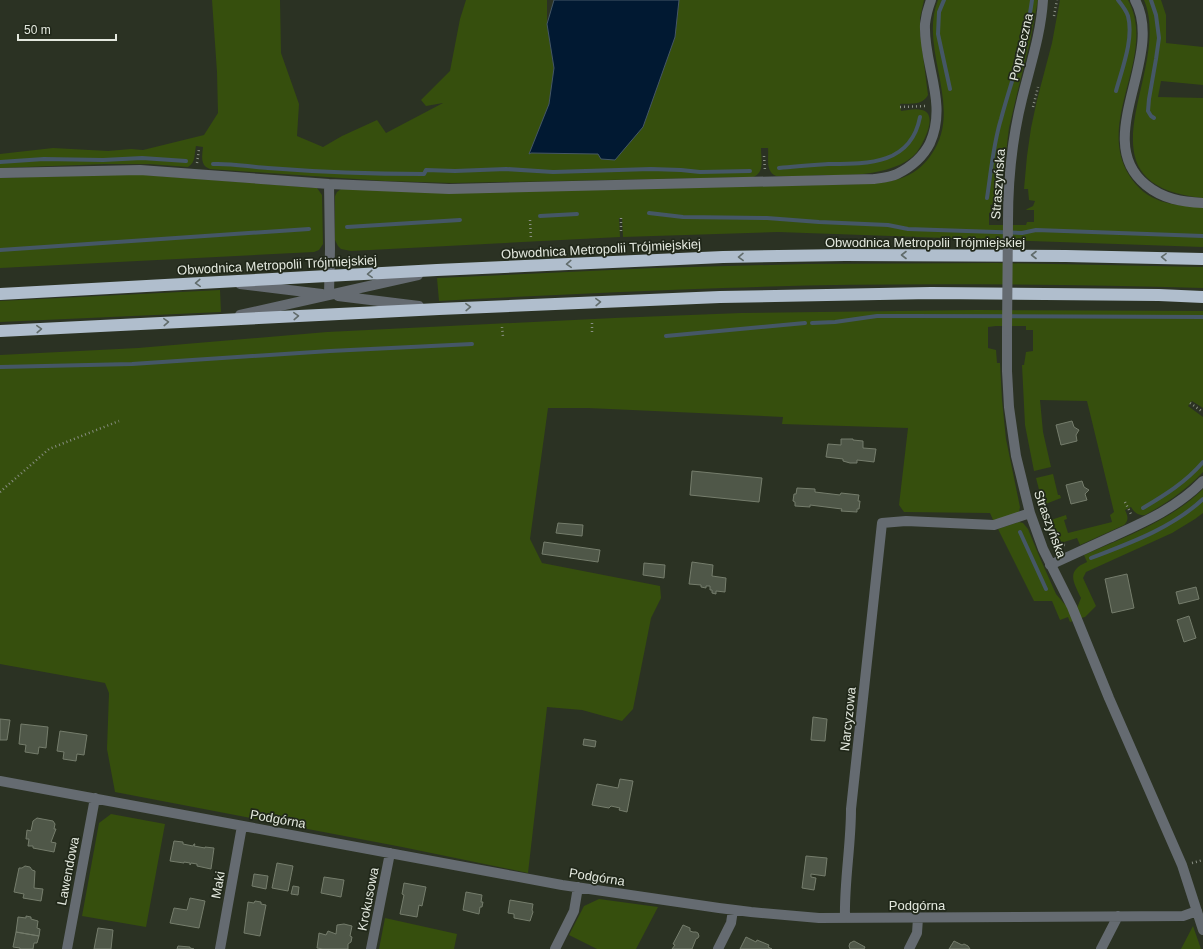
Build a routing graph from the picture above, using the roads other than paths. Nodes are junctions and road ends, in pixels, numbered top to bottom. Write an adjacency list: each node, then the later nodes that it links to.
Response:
1 (931, 0): 6 (street)
2 (1043, 0): 4 (street, Poprzeczna)
3 (1135, 0): 7 (street)
4 (1022, 99): 19 (street, Straszyńska, bridge)
5 (0, 173): 6 (street)
6 (329, 184): 10 (street)
7 (1203, 203)
8 (1203, 259): 9 (highway, Obwodnica Metropolii Trójmiejskiej, one-way to 9)
9 (437, 270): 10 (highway, Obwodnica Metropolii Trójmiejskiej, one-way to 10); 13 (street)
10 (330, 276): 11 (highway, Obwodnica Metropolii Trójmiejskiej); 13 (street)
11 (219, 282): 12 (highway, Obwodnica Metropolii Trójmiejskiej, one-way to 12); 13 (street)
12 (0, 294)
13 (329, 295): 15 (street); 16 (street)
14 (1203, 297): 15 (highway, one-way to 14)
15 (439, 309): 16 (highway, one-way to 15)
16 (221, 319): 17 (highway, one-way to 16)
17 (0, 331)
18 (1203, 481): 20 (street)
19 (1030, 513): 20 (street, Straszyńska); 29 (street, Narcyzowa)
20 (1050, 565): 27 (street, Straszyńska)
21 (0, 781): 22 (street, Podgórna)
22 (95, 798): 23 (street, Podgórna); 32 (street, Lawendowa)
23 (242, 826): 24 (street, Podgórna); 33 (street, Maki)
24 (390, 853): 25 (street, Podgórna); 34 (street, Krokusowa)
25 (578, 887): 26 (street, Podgórna); 35 (street)
26 (733, 910): 29 (street, Podgórna); 36 (street)
27 (1197, 911): 28 (street, Podgórna); 31 (street, Straszyńska)
28 (1118, 916): 30 (street, Podgórna); 38 (street)
29 (846, 918): 30 (street, Podgórna)
30 (918, 918): 37 (street)
31 (1203, 930)
32 (67, 949)
33 (220, 949)
34 (371, 949)
35 (555, 949)
36 (718, 949)
37 (909, 949)
38 (1101, 949)

